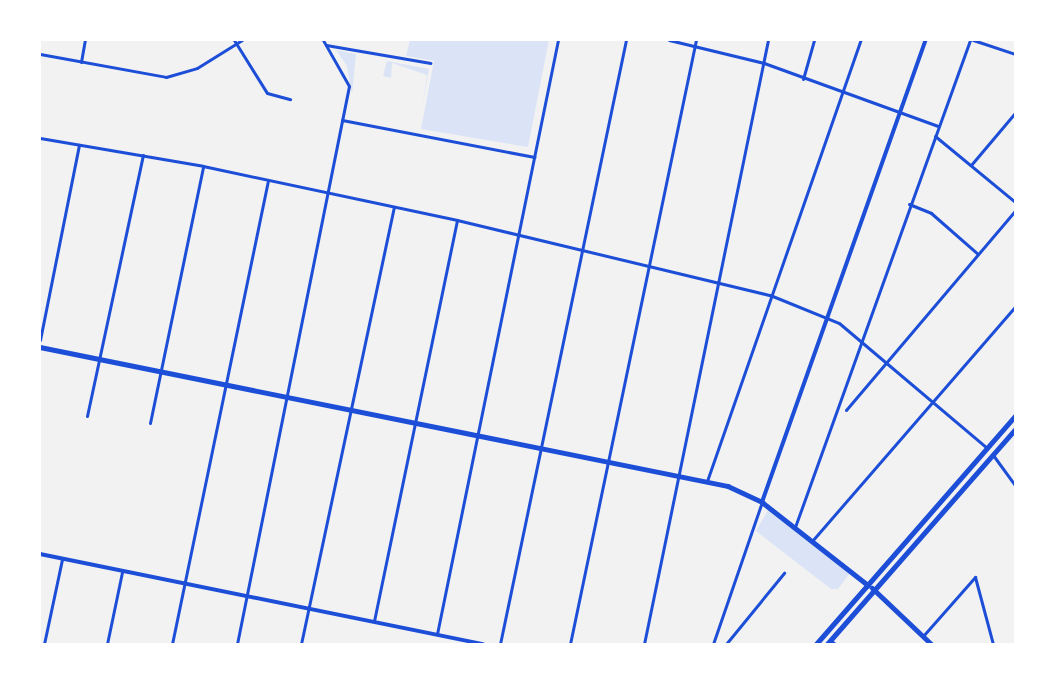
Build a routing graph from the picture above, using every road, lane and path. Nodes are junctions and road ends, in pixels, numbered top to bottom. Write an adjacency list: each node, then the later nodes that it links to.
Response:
1 (85, 40): 18 (street)
2 (242, 40): 13 (street)
3 (323, 40): 14 (street)
4 (558, 40): 32 (street)
5 (626, 40): 43 (street)
6 (669, 40): 15 (street)
7 (696, 40): 15 (street)
8 (768, 40): 19 (street)
9 (814, 40): 21 (street)
10 (861, 40): 22 (street)
11 (926, 40): 24 (street)
12 (972, 40): 17 (street); 27 (street)
13 (236, 42): 18 (street); 23 (street)
14 (326, 45): 20 (street); 26 (street)
15 (694, 46): 19 (street); 45 (street)
16 (40, 54): 18 (street)
17 (1015, 54)
18 (81, 62)
19 (764, 63): 21 (street); 46 (street)
20 (430, 64)
21 (803, 79): 22 (street)
22 (842, 93): 24 (street); 47 (street)
23 (290, 99)
24 (900, 113): 27 (street); 49 (street)
25 (1015, 113): 33 (street)
26 (342, 120): 32 (street); 36 (street)
27 (938, 126): 28 (street)
28 (935, 136): 33 (street); 38 (street)
29 (40, 138): 30 (street)
30 (79, 145): 31 (street); 50 (street)
31 (143, 154): 34 (street); 53 (street)
32 (534, 157): 42 (street)
33 (971, 165): 37 (street)
34 (203, 166): 35 (street); 55 (street)
35 (268, 182): 36 (street); 56 (street)
36 (329, 194): 39 (street); 57 (street)
37 (1015, 202)
38 (909, 204): 44 (street); 51 (street)
39 (394, 208): 41 (street); 59 (street)
40 (1015, 211): 44 (street)
41 (457, 220): 42 (street); 64 (street)
42 (518, 234): 43 (street); 66 (street)
43 (583, 249): 45 (street); 67 (street)
44 (978, 254): 54 (street)
45 (646, 263): 46 (street); 70 (street)
46 (719, 280): 47 (street); 71 (street)
47 (770, 295): 49 (street); 72 (street)
48 (1015, 307): 58 (street)
49 (828, 317): 51 (street); 74 (street)
50 (40, 340)
51 (860, 340): 54 (street); 75 (street)
52 (40, 347): 53 (main road)
53 (98, 358): 55 (main road); 61 (street)
54 (886, 361): 58 (street); 60 (street)
55 (161, 371): 56 (main road); 63 (street)
56 (227, 384): 57 (main road); 81 (street)
57 (290, 397): 59 (main road); 84 (street)
58 (934, 402): 68 (street); 76 (street)
59 (352, 409): 64 (main road); 85 (street)
60 (846, 410)
61 (87, 416)
62 (1015, 416): 68 (main road)
63 (150, 423)
64 (415, 423): 66 (main road); 86 (street)
65 (1015, 429): 69 (main road)
66 (478, 435): 67 (main road); 87 (street)
67 (541, 448): 70 (main road); 96 (street)
68 (987, 448): 82 (main road)
69 (993, 455): 73 (street); 83 (main road)
70 (609, 462): 71 (main road); 97 (street)
71 (679, 476): 72 (main road); 98 (street)
72 (707, 481): 74 (main road)
73 (1015, 485)
74 (762, 502): 75 (main road); 99 (street)
75 (795, 528): 76 (main road)
76 (812, 541): 82 (main road)
77 (40, 554): 78 (street)
78 (62, 559): 79 (street); 90 (street)
79 (122, 572): 81 (street); 91 (street)
80 (784, 573): 100 (street)
81 (184, 585): 84 (street); 92 (street)
82 (868, 585): 83 (main road); 101 (main road)
83 (874, 590): 88 (main road); 89 (main road)
84 (247, 597): 85 (street); 93 (street)
85 (308, 610): 86 (street); 94 (street)
86 (374, 621): 87 (street)
87 (437, 634): 95 (street)
88 (924, 636): 102 (main road); 103 (street)
89 (831, 643)
90 (44, 644)
91 (107, 644)
92 (172, 644)
93 (238, 644)
94 (301, 644)
95 (483, 644)
96 (500, 644)
97 (570, 644)
98 (644, 644)
99 (713, 644)
100 (726, 644)
101 (816, 644)
102 (930, 644)
103 (993, 644)

